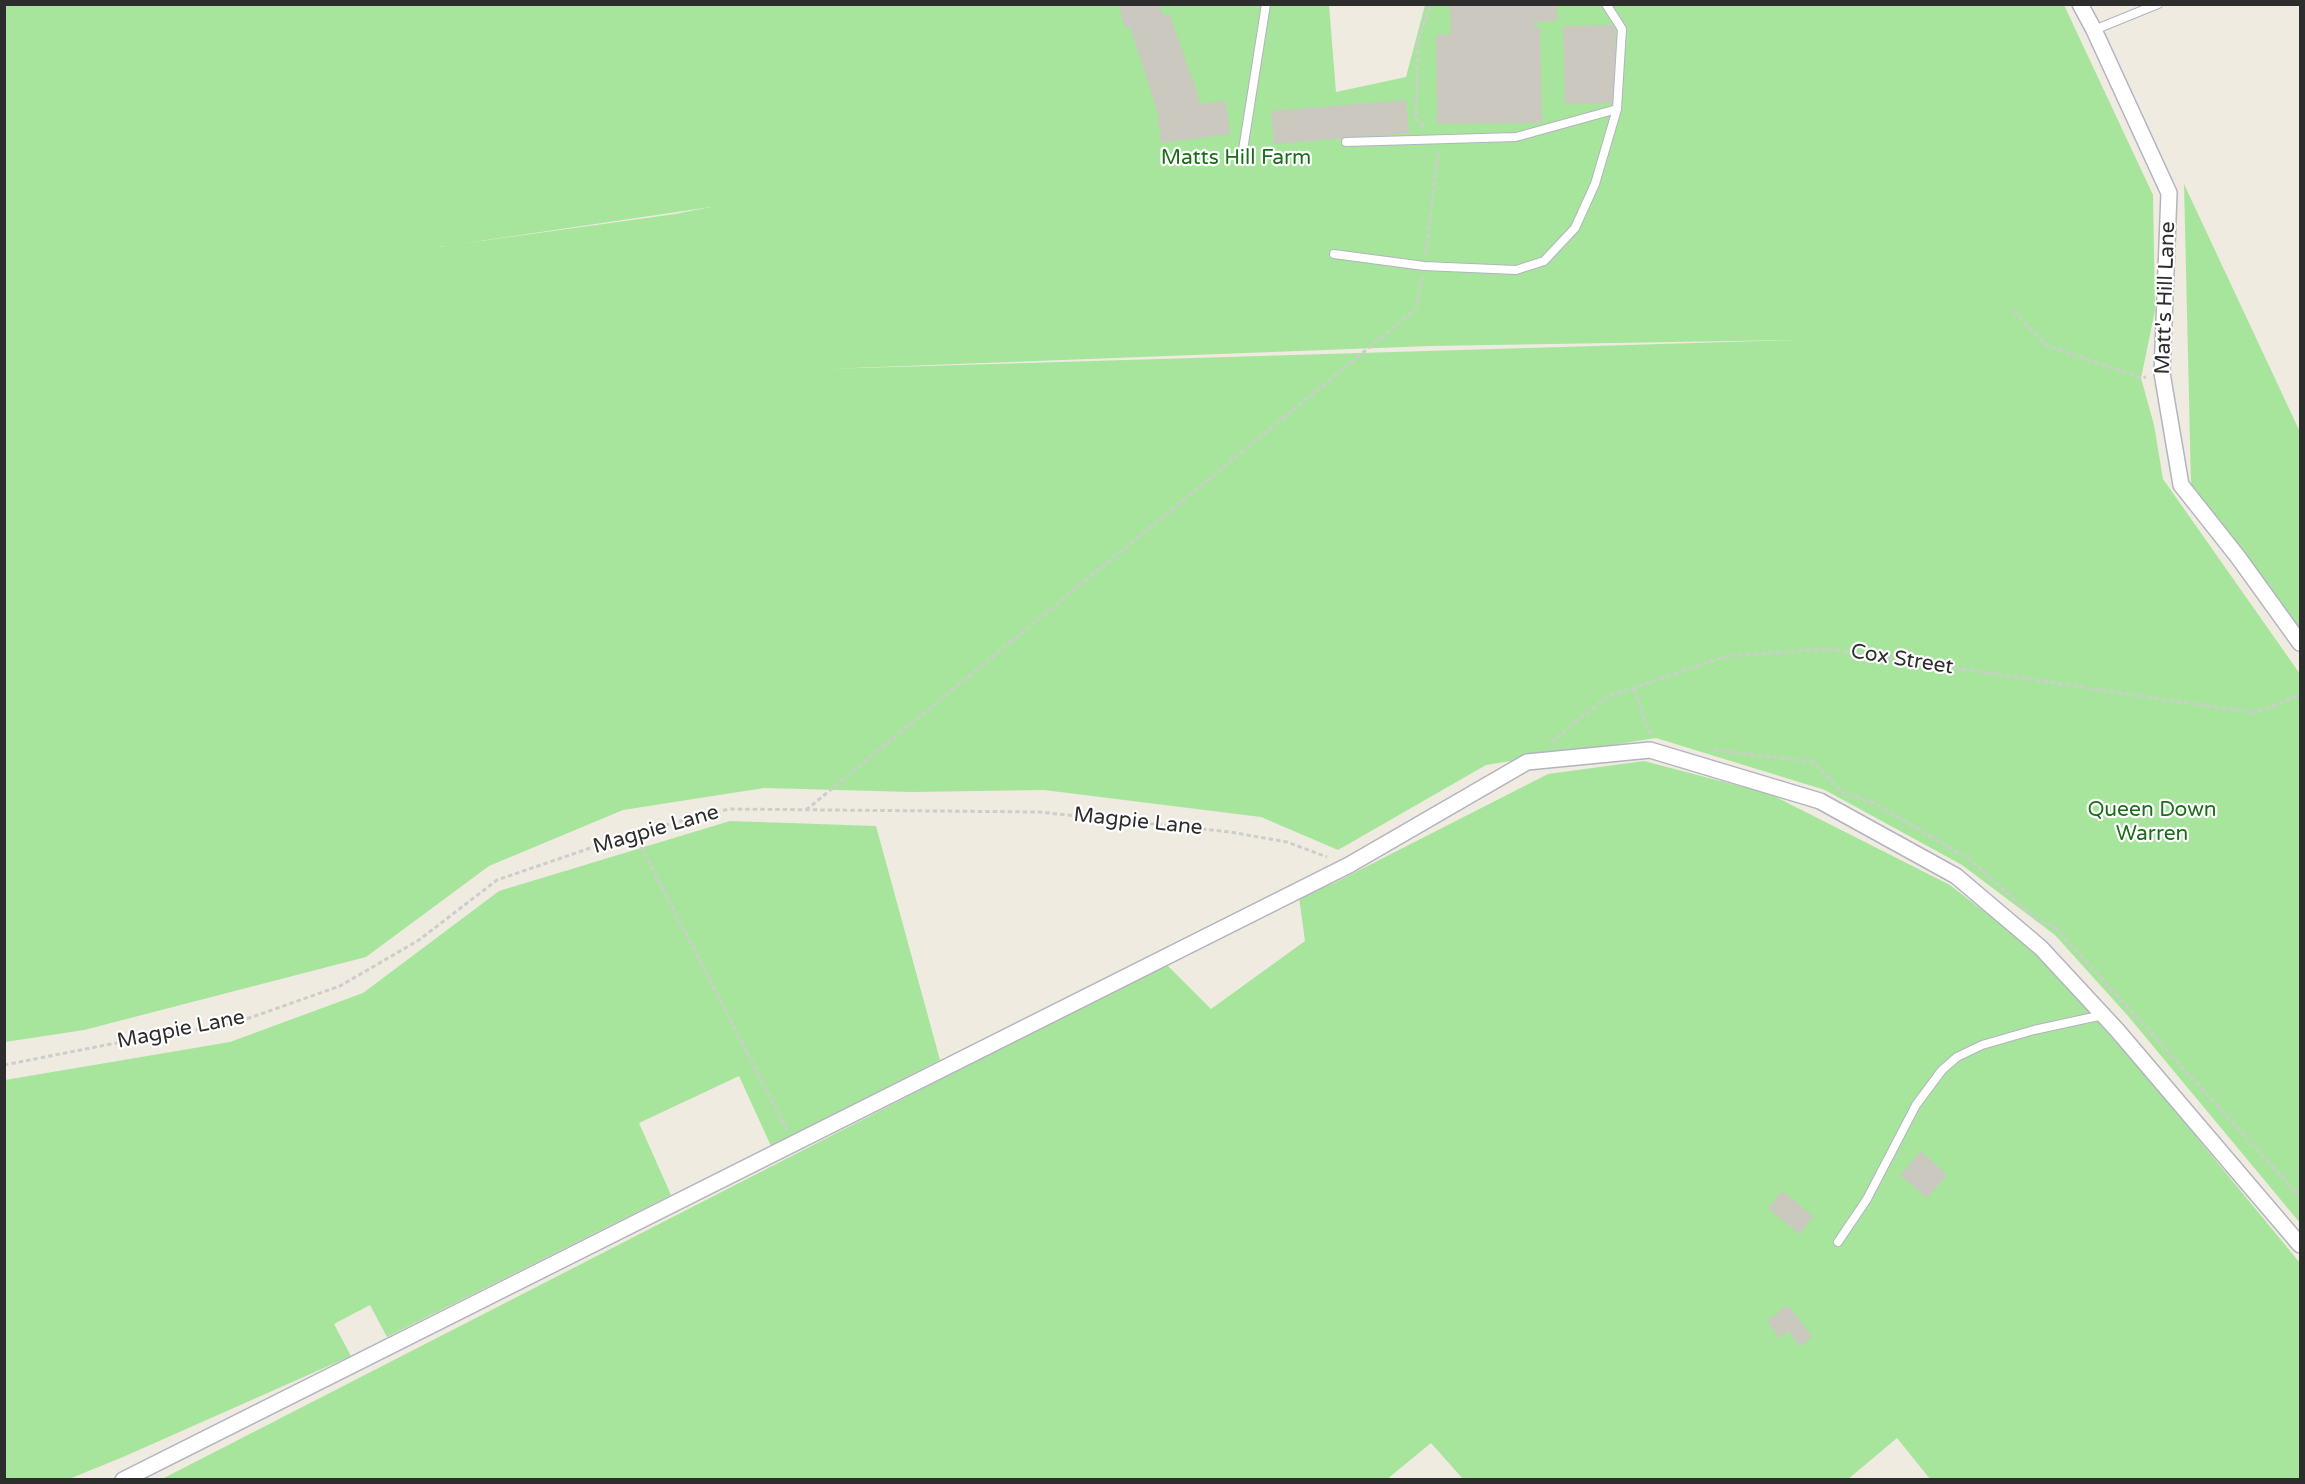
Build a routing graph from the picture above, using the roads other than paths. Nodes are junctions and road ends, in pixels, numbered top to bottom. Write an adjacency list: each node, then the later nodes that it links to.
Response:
1 (1266, 4): 8 (lane)
2 (1606, 4): 6 (lane)
3 (2080, 4): 5 (street, Matt's Hill Lane)
4 (2158, 4): 5 (lane)
5 (2094, 30): 10 (street, Matt's Hill Lane)
6 (1617, 109): 7 (lane); 9 (lane)
7 (1346, 142)
8 (1243, 150)
9 (1334, 254)
10 (2301, 643)
11 (2103, 1015): 12 (lane); 13 (street); 14 (street)
12 (1838, 1242)
13 (2301, 1245)
14 (123, 1479)

